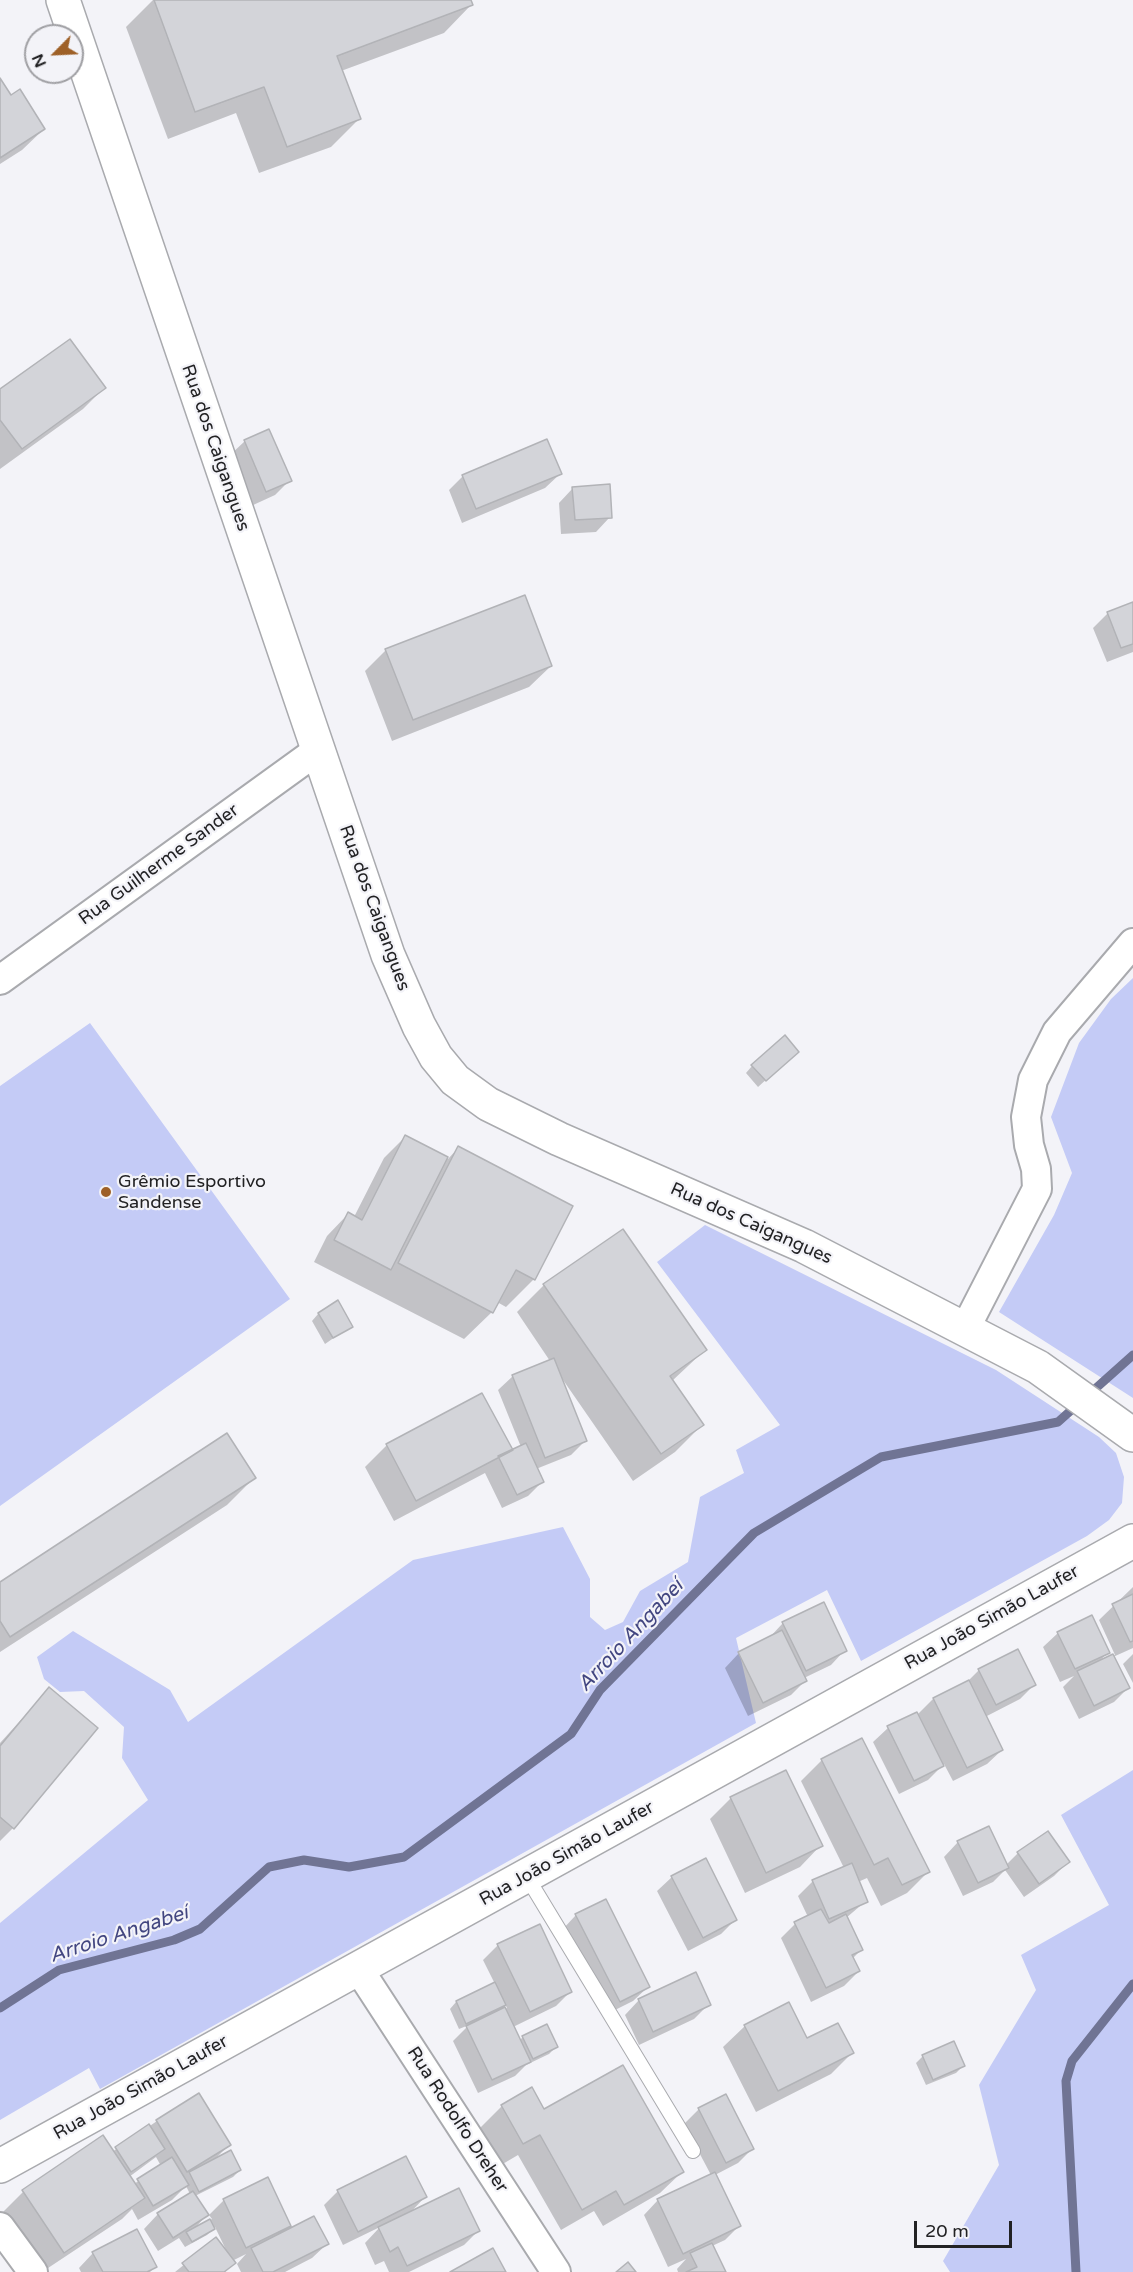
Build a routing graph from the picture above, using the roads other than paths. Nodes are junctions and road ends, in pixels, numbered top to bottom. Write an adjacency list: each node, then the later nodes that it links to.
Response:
1 (63, 0): 2 (street, Rua dos Caigangues)
2 (318, 750): 4 (street, Rua Guilherme Sander); 5 (street, Rua dos Caigangues)
3 (1133, 943): 5 (street)
4 (0, 980)
5 (965, 1329): 6 (street, Rua dos Caigangues)
6 (1128, 1431)
7 (1133, 1540): 8 (street, Rua João Simão Laufer)
8 (527, 1877): 9 (street, Rua João Simão Laufer); 10 (lane)
9 (358, 1968): 11 (street, Rua João Simão Laufer); 14 (street, Rua Rodolfo Dreher)
10 (693, 2151)
11 (0, 2166)
12 (0, 2227): 13 (street)
13 (33, 2272)
14 (556, 2272)

